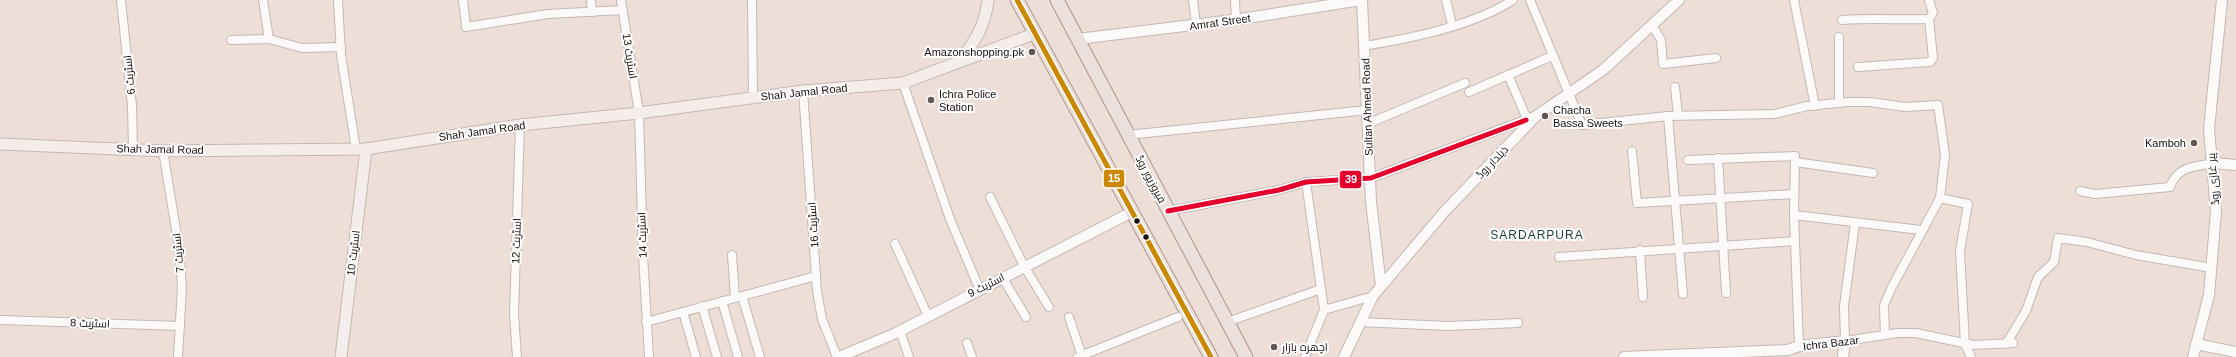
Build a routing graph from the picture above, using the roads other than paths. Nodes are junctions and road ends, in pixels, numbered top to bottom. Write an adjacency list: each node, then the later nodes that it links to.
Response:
1 (121, 0): 61 (street, اسٹریٹ 6)
2 (263, 0): 32 (street)
3 (338, 0): 36 (street)
4 (463, 0): 23 (street)
5 (591, 0): 23 (street)
6 (620, 0): 22 (street, اسٹریٹ 13)
7 (752, 0): 48 (street)
8 (988, 0): 39 (main road, Shah Jamal Road)
9 (1017, 0): 30 (main road)
10 (1057, 0): 33 (main road, فیروزپور روڈ)
11 (1193, 0): 27 (street)
12 (1234, 0): 25 (street)
13 (1361, 0): 25 (street, Amrat Street); 35 (street, Sultan Ahmed Road)
14 (1446, 0): 28 (street)
15 (1513, 0): 28 (street)
16 (1530, 0): 37 (street)
17 (1679, 0): 21 (street, ذیلدار روڈ)
18 (1794, 0): 50 (street)
19 (1929, 0): 24 (street)
20 (2222, 0): 67 (street, پیر غازی روڈ)
21 (1669, 4): 29 (street, ذیلدار روڈ)
22 (622, 10): 23 (street); 52 (street, اسٹریٹ 13)
23 (592, 12)
24 (1929, 19): 26 (street); 40 (street)
25 (1236, 20): 27 (street, Amrat Street)
26 (1842, 20)
27 (1196, 25): 33 (street, Amrat Street)
28 (1452, 25): 35 (street)
29 (1652, 25): 38 (street); 47 (street, ذیلدار روڈ)
30 (1034, 34): 39 (main road, Shah Jamal Road); 79 (main road)
31 (1839, 36): 49 (street)
32 (269, 39): 34 (street); 36 (street)
33 (1078, 39): 58 (main road, فیروزپور روڈ)
34 (231, 40)
35 (1364, 46): 51 (street, Sultan Ahmed Road)
36 (341, 47): 60 (street)
37 (1552, 56): 41 (street); 47 (street)
38 (1716, 58)
39 (959, 62): 42 (main road, Shah Jamal Road)
40 (1858, 68)
41 (1508, 75): 46 (street); 55 (street)
42 (903, 83): 45 (main road, Shah Jamal Road); 95 (street)
43 (1465, 83): 56 (street)
44 (1675, 87): 54 (street)
45 (803, 91): 48 (main road, Shah Jamal Road); 92 (street, اسٹریٹ 16)
46 (1469, 92)
47 (1568, 94): 53 (street); 55 (street, ذیلدار روڈ)
48 (754, 97): 52 (main road, Shah Jamal Road)
49 (1839, 103): 50 (street); 76 (street)
50 (1815, 106): 54 (street)
51 (1367, 110): 56 (street, Sultan Ahmed Road); 58 (street)
52 (639, 113): 57 (main road, Shah Jamal Road); 112 (street, اسٹریٹ 14)
53 (1668, 116): 54 (street); 77 (street)
54 (1678, 116)
55 (1532, 118): 70 (street); 94 (street, ذیلدار روڈ)
56 (1367, 124): 70 (street, Sultan Ahmed Road)
57 (520, 125): 60 (main road, Shah Jamal Road); 129 (street, اسٹریٹ 12)
58 (1128, 135): 78 (main road, فیروزپور روڈ)
59 (0, 144): 61 (main road, Shah Jamal Road)
60 (361, 149): 63 (main road, Shah Jamal Road); 128 (main road, اسٹریٹ 10)
61 (133, 150): 63 (main road, Shah Jamal Road)
62 (1632, 150): 77 (street)
63 (163, 151): 116 (street, اسٹریٹ 7)
64 (1718, 158): 65 (street); 66 (street); 75 (street)
65 (1688, 160)
66 (1795, 162): 69 (street); 73 (street)
67 (2214, 164): 68 (street); 72 (street); 91 (street, پیر غازی روڈ)
68 (2236, 164)
69 (1874, 173)
70 (1371, 178): 71 (street); 94 (street, Sultan Ahmed Road)
71 (1306, 182): 78 (street); 96 (street)
72 (2080, 191)
73 (1794, 194): 75 (street); 80 (street)
74 (990, 197): 90 (street)
75 (1720, 198): 77 (street); 85 (street)
76 (1940, 198): 82 (street); 121 (street)
77 (1675, 201): 86 (street)
78 (1168, 211): 113 (main road, فیروزپور روڈ)
79 (1132, 212): 90 (street, اسٹریٹ 9); 138 (main road)
80 (1794, 215): 81 (street); 83 (street)
81 (1855, 223): 82 (street); 119 (street)
82 (1921, 230): 118 (street)
83 (1795, 241): 85 (street); 123 (street)
84 (895, 244): 107 (street)
85 (1723, 245): 86 (street); 97 (street)
86 (1680, 249): 87 (street); 98 (street)
87 (1640, 250): 89 (street); 101 (street)
88 (732, 255): 100 (street)
89 (1559, 257)
90 (1024, 266): 93 (street, اسٹریٹ 9); 104 (street)
91 (2212, 268): 121 (street, Ichra Bazar); 122 (street, پیر غازی روڈ)
92 (816, 276): 100 (street); 135 (street, اسٹریٹ 16)
93 (1002, 277): 95 (street, اسٹریٹ 9); 108 (street)
94 (1381, 286): 99 (street, ذیلدار روڈ)
95 (979, 288): 107 (street, اسٹریٹ 9)
96 (1321, 289): 105 (street); 113 (street)
97 (1726, 293)
98 (1683, 294)
99 (1373, 296): 105 (street); 114 (street, ذیلدار روڈ)
100 (739, 297): 102 (street); 134 (street)
101 (1643, 297)
102 (722, 301): 103 (street); 133 (street)
103 (702, 306): 106 (street); 132 (street)
104 (1049, 307)
105 (1324, 310): 140 (street)
106 (683, 312): 112 (street); 131 (street)
107 (928, 316): 117 (street, اسٹریٹ 9)
108 (1026, 317)
109 (1069, 317): 126 (street)
110 (1178, 317): 126 (street)
111 (0, 320): 116 (street, اسٹریٹ 8)
112 (646, 322): 130 (street, اسٹریٹ 14)
113 (1227, 322): 139 (main road, فیروزپور روڈ)
114 (1360, 322): 115 (street); 141 (street, ذیلدار روڈ)
115 (1518, 323)
116 (180, 326): 127 (street, اسٹریٹ 7)
117 (900, 331): 135 (street, اسٹریٹ 9); 136 (street)
118 (1885, 334): 119 (street, Ichra Bazar); 121 (street, Ichra Bazar)
119 (1845, 341): 123 (street, Ichra Bazar); 143 (street)
120 (967, 343): 137 (street)
121 (1965, 344): 144 (street)
122 (2196, 344): 124 (street); 145 (street, پیر غازی روڈ)
123 (1799, 346): 125 (street, Ichra Bazar)
124 (2236, 352)
125 (1711, 355): 142 (street, Ichra Bazar)
126 (1080, 356)
127 (178, 357)
128 (341, 357)
129 (517, 357)
130 (649, 357)
131 (696, 357)
132 (717, 357)
133 (738, 357)
134 (760, 357)
135 (840, 357)
136 (909, 357)
137 (972, 357)
138 (1211, 357)
139 (1246, 357)
140 (1305, 357)
141 (1344, 357)
142 (1624, 357)
143 (1843, 357)
144 (1971, 357)
145 (2193, 357)

